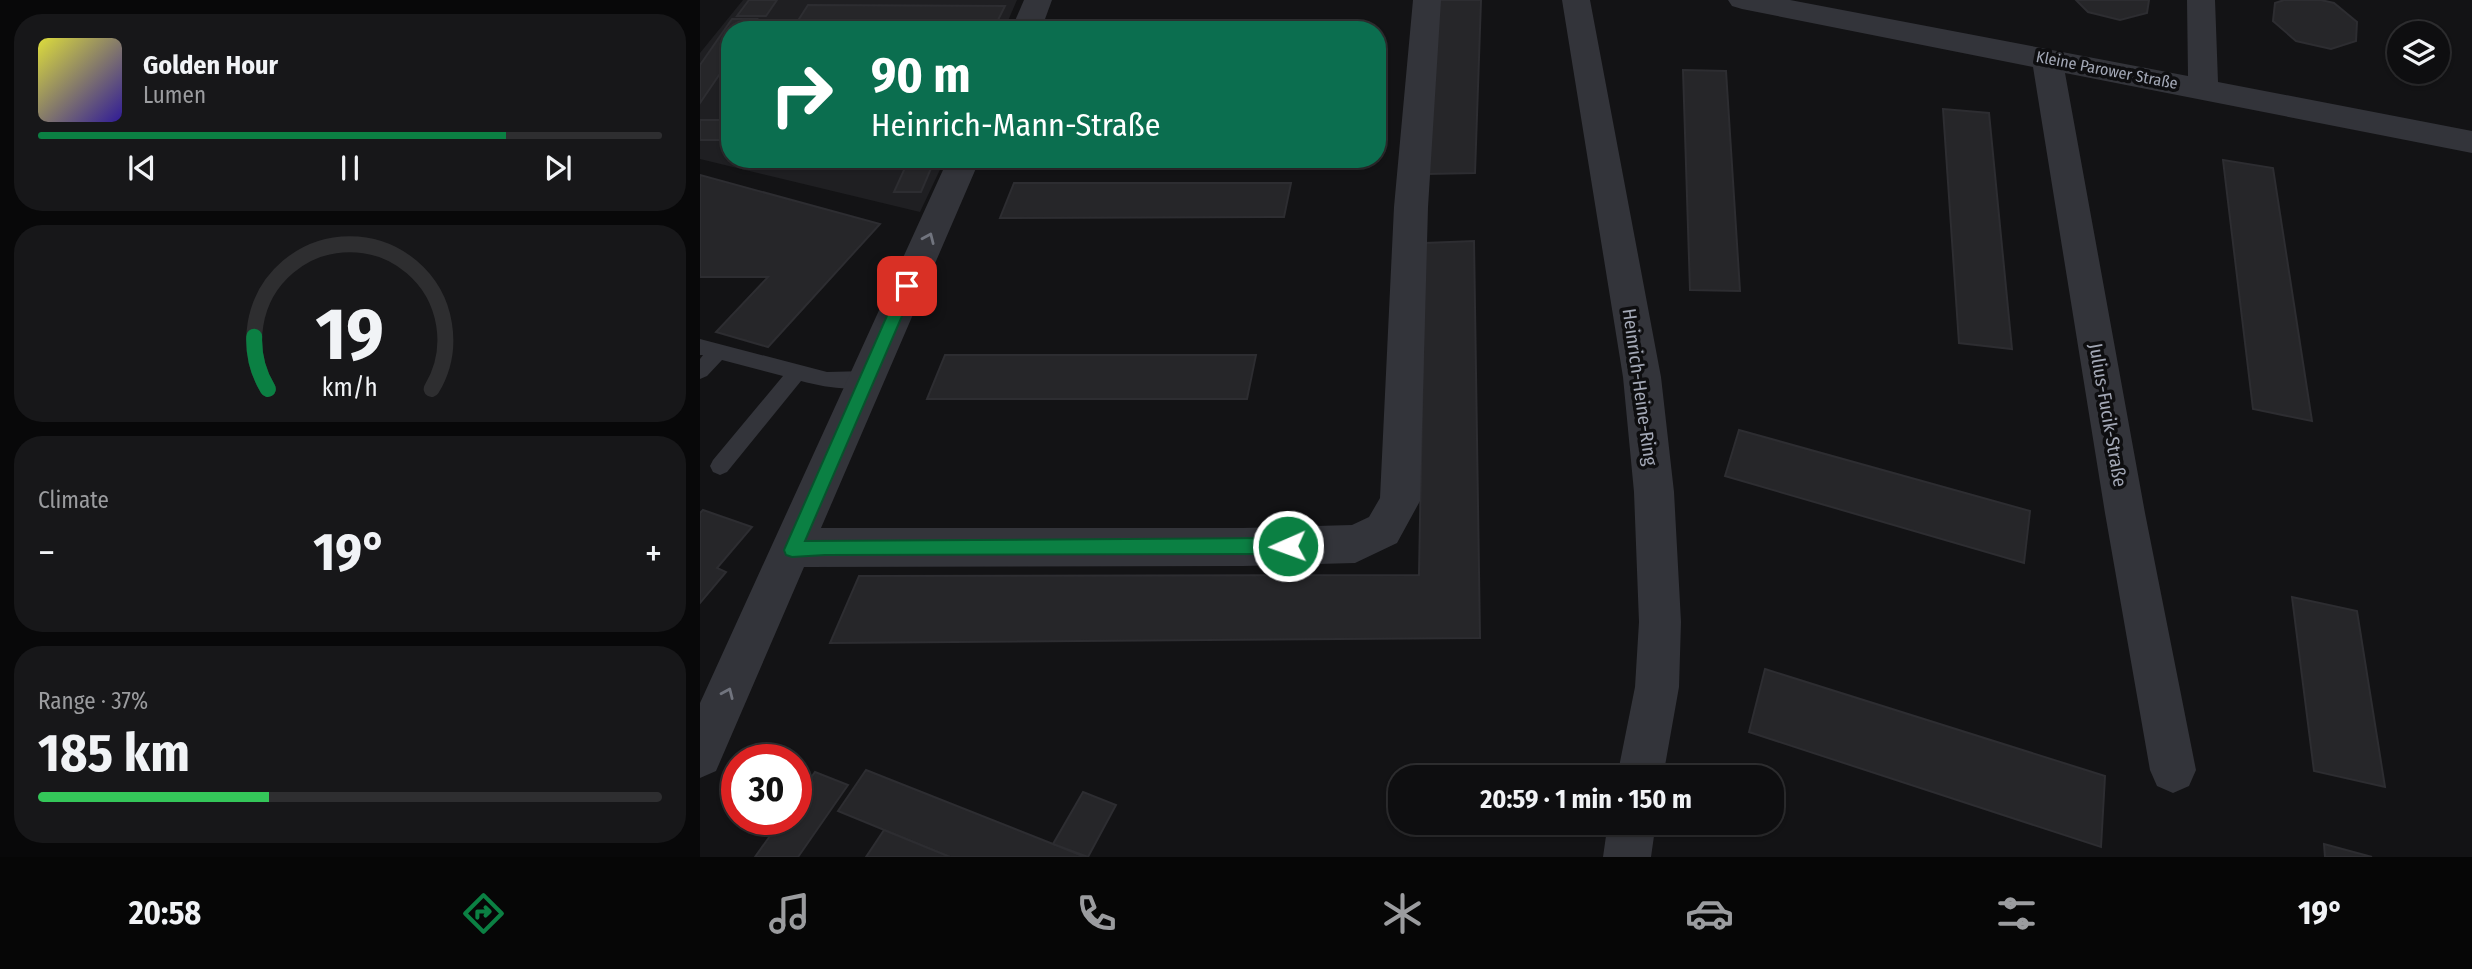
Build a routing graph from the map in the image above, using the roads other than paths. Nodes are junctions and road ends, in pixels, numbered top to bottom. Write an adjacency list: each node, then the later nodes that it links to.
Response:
1 (1038, 0): 6 (street)
2 (1427, 0): 16 (street)
3 (1576, 0): 18 (street, Heinrich-Heine-Ring)
4 (1742, 0): 7 (street, Kleine Parower Straße)
5 (2202, 0): 8 (street)
6 (1030, 21)
7 (2047, 59): 8 (street, Kleine Parower Straße); 19 (street, Julius-Fucik-Straße)
8 (2203, 89): 9 (street, Kleine Parower Straße)
9 (2472, 142)
10 (960, 168): 14 (street, one-way to 10)
11 (709, 350): 12 (lane); 13 (lane)
12 (700, 371)
13 (796, 374): 14 (lane); 15 (lane)
14 (866, 379): 16 (street)
15 (720, 466)
16 (792, 550): 17 (street, one-way to 16)
17 (700, 755)
18 (1642, 765)
19 (2172, 770)
20 (1630, 835): 21 (street)
21 (1627, 857)

